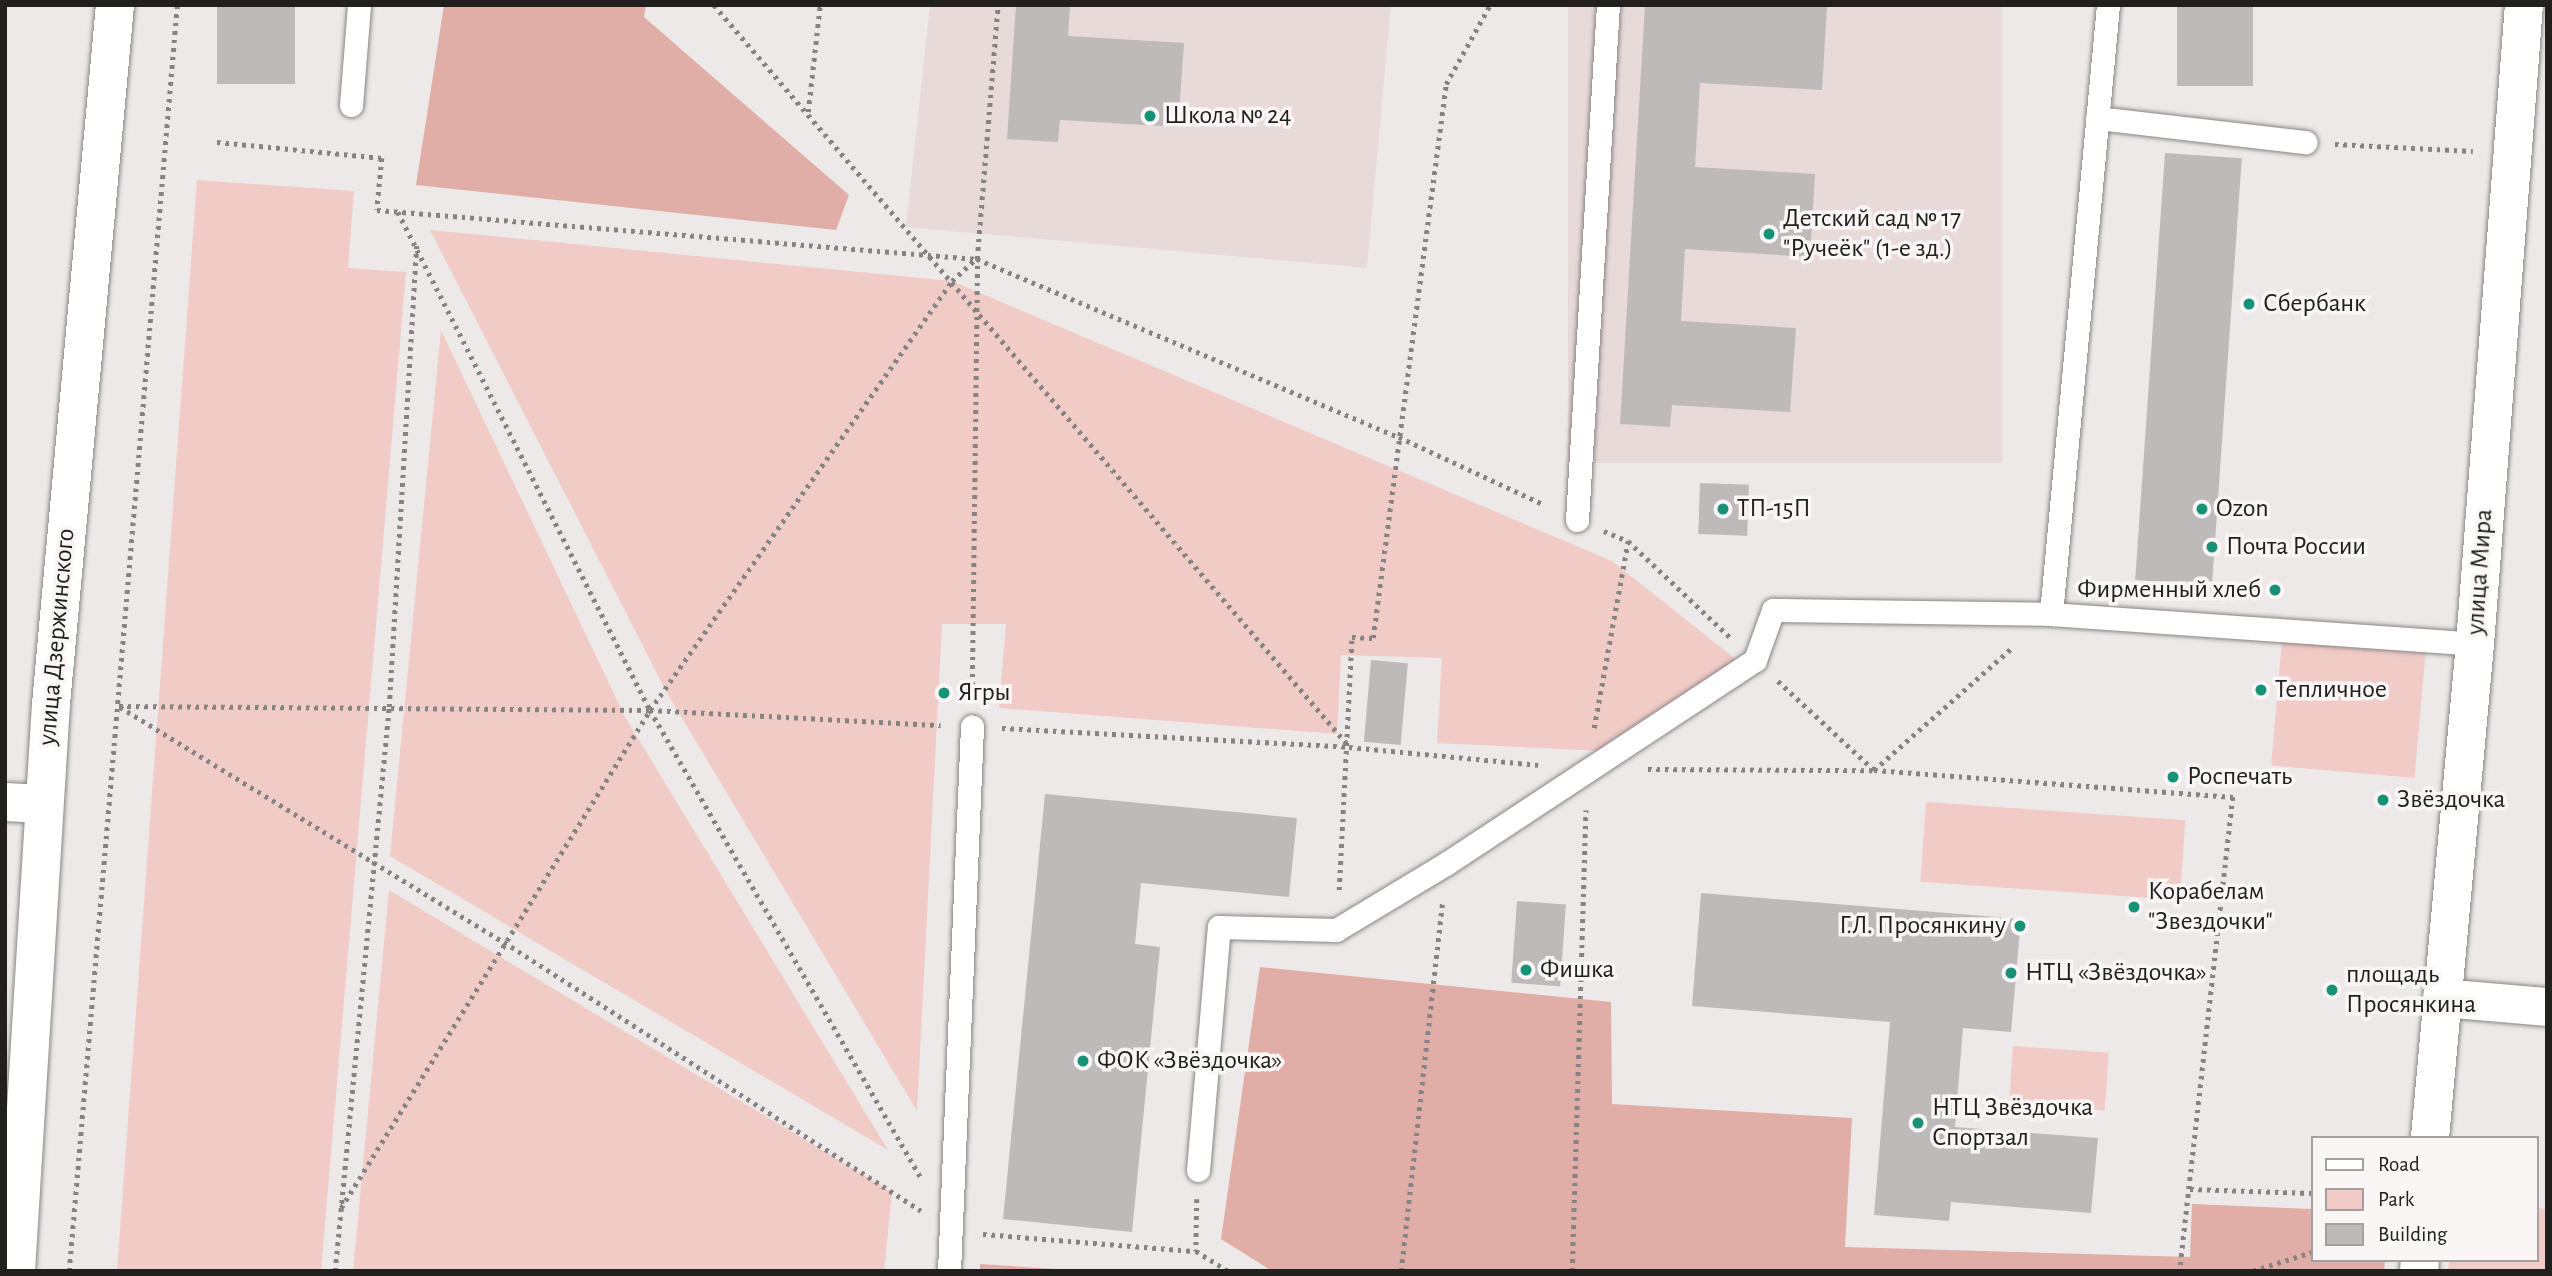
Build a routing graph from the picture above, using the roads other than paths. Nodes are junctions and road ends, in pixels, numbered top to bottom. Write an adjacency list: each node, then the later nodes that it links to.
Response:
1 (115, 5): 14 (street, улица Дзержинского)
2 (359, 5): 6 (lane)
3 (1608, 5): 9 (lane)
4 (2108, 5): 7 (lane)
5 (2524, 5): 11 (street, улица Мира)
6 (351, 105)
7 (2097, 118): 8 (lane); 10 (lane)
8 (2306, 142)
9 (1577, 520)
10 (2051, 614): 11 (lane); 18 (lane)
11 (2475, 644): 15 (street, улица Мира)
12 (972, 726): 20 (lane)
13 (5, 802): 14 (street)
14 (43, 804): 19 (street, улица Дзержинского)
15 (2442, 998): 16 (street); 17 (street, улица Мира)
16 (2547, 1007)
17 (2431, 1136)
18 (1198, 1170)
19 (13, 1258)
20 (949, 1271)

